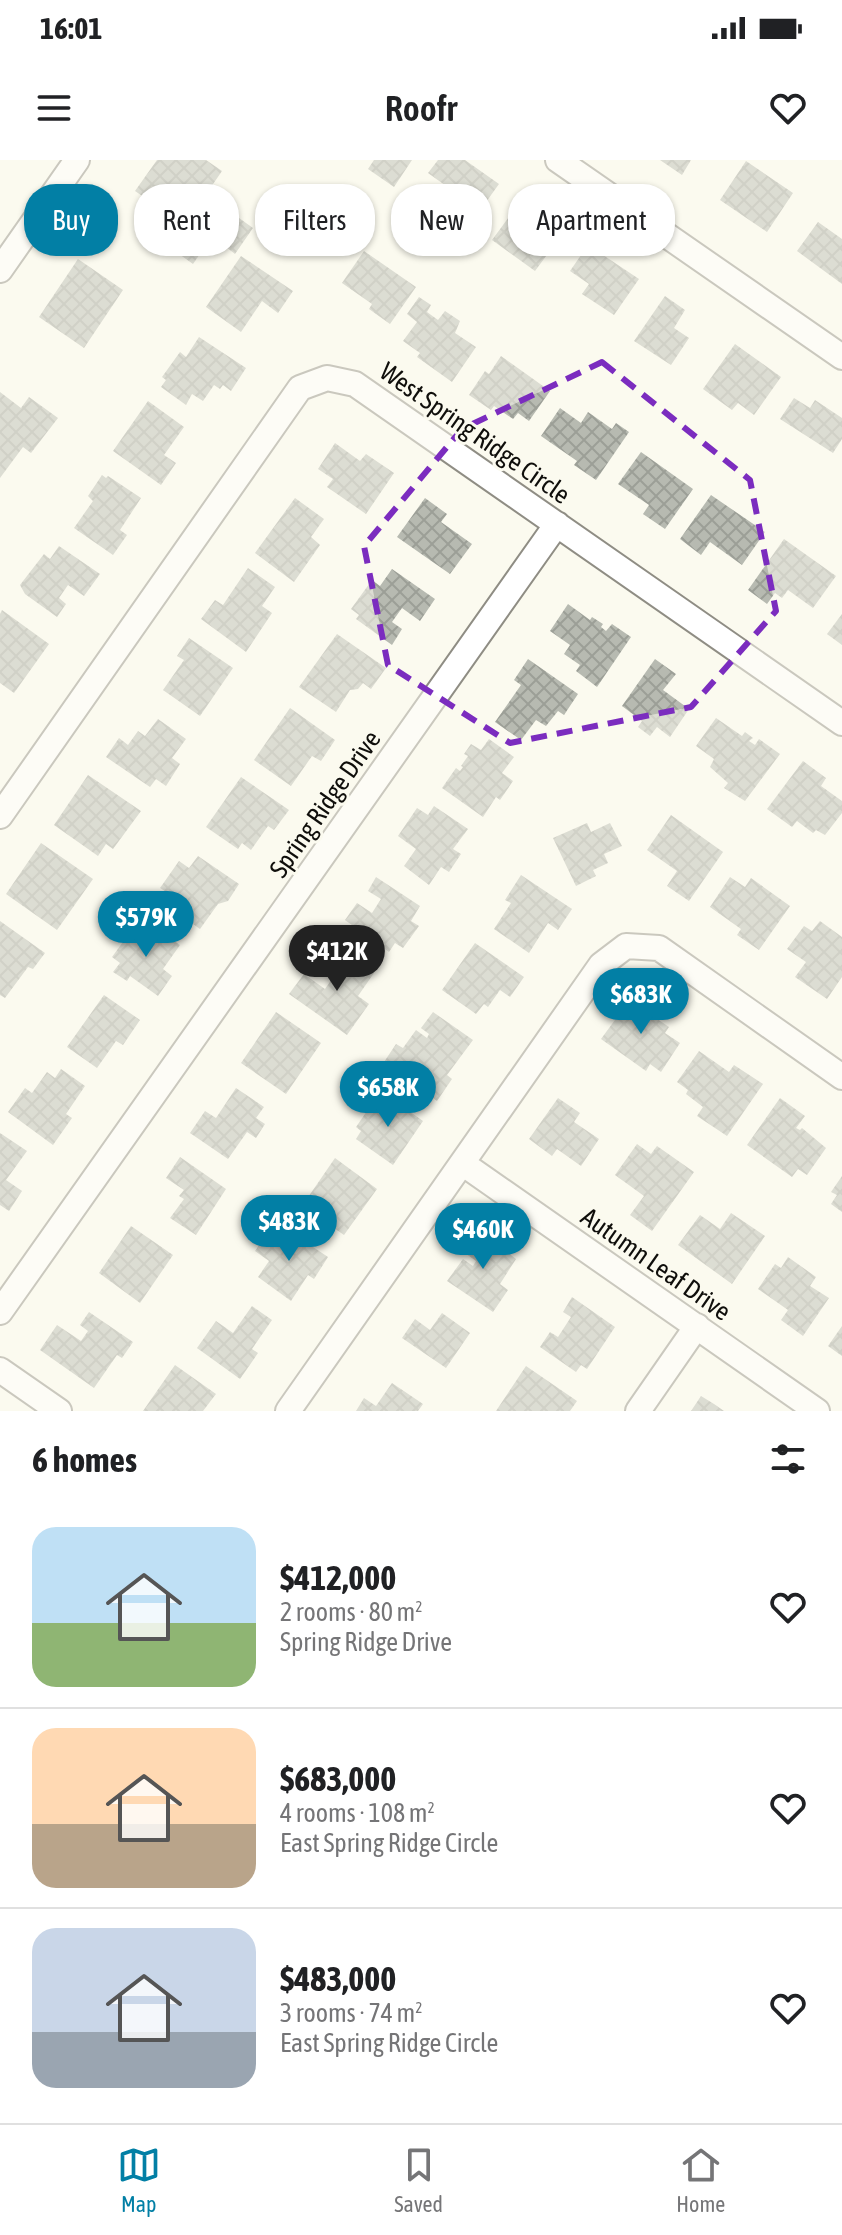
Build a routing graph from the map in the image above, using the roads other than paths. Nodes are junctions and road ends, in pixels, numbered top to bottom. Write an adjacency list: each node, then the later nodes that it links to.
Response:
1 (77, 160): 3 (street)
2 (558, 160): 4 (street)
3 (0, 270)
4 (842, 357)
5 (557, 524): 6 (street, West Spring Ridge Circle); 7 (street, West Spring Ridge Circle); 10 (street, Spring Ridge Drive)
6 (842, 723)
7 (0, 816)
8 (842, 1077): 9 (street)
9 (462, 1163): 11 (street, Autumn Leaf Drive); 14 (street)
10 (0, 1312)
11 (697, 1326): 15 (street); 16 (street, Autumn Leaf Drive)
12 (0, 1370): 13 (street)
13 (59, 1411)
14 (288, 1411)
15 (638, 1411)
16 (817, 1411)

